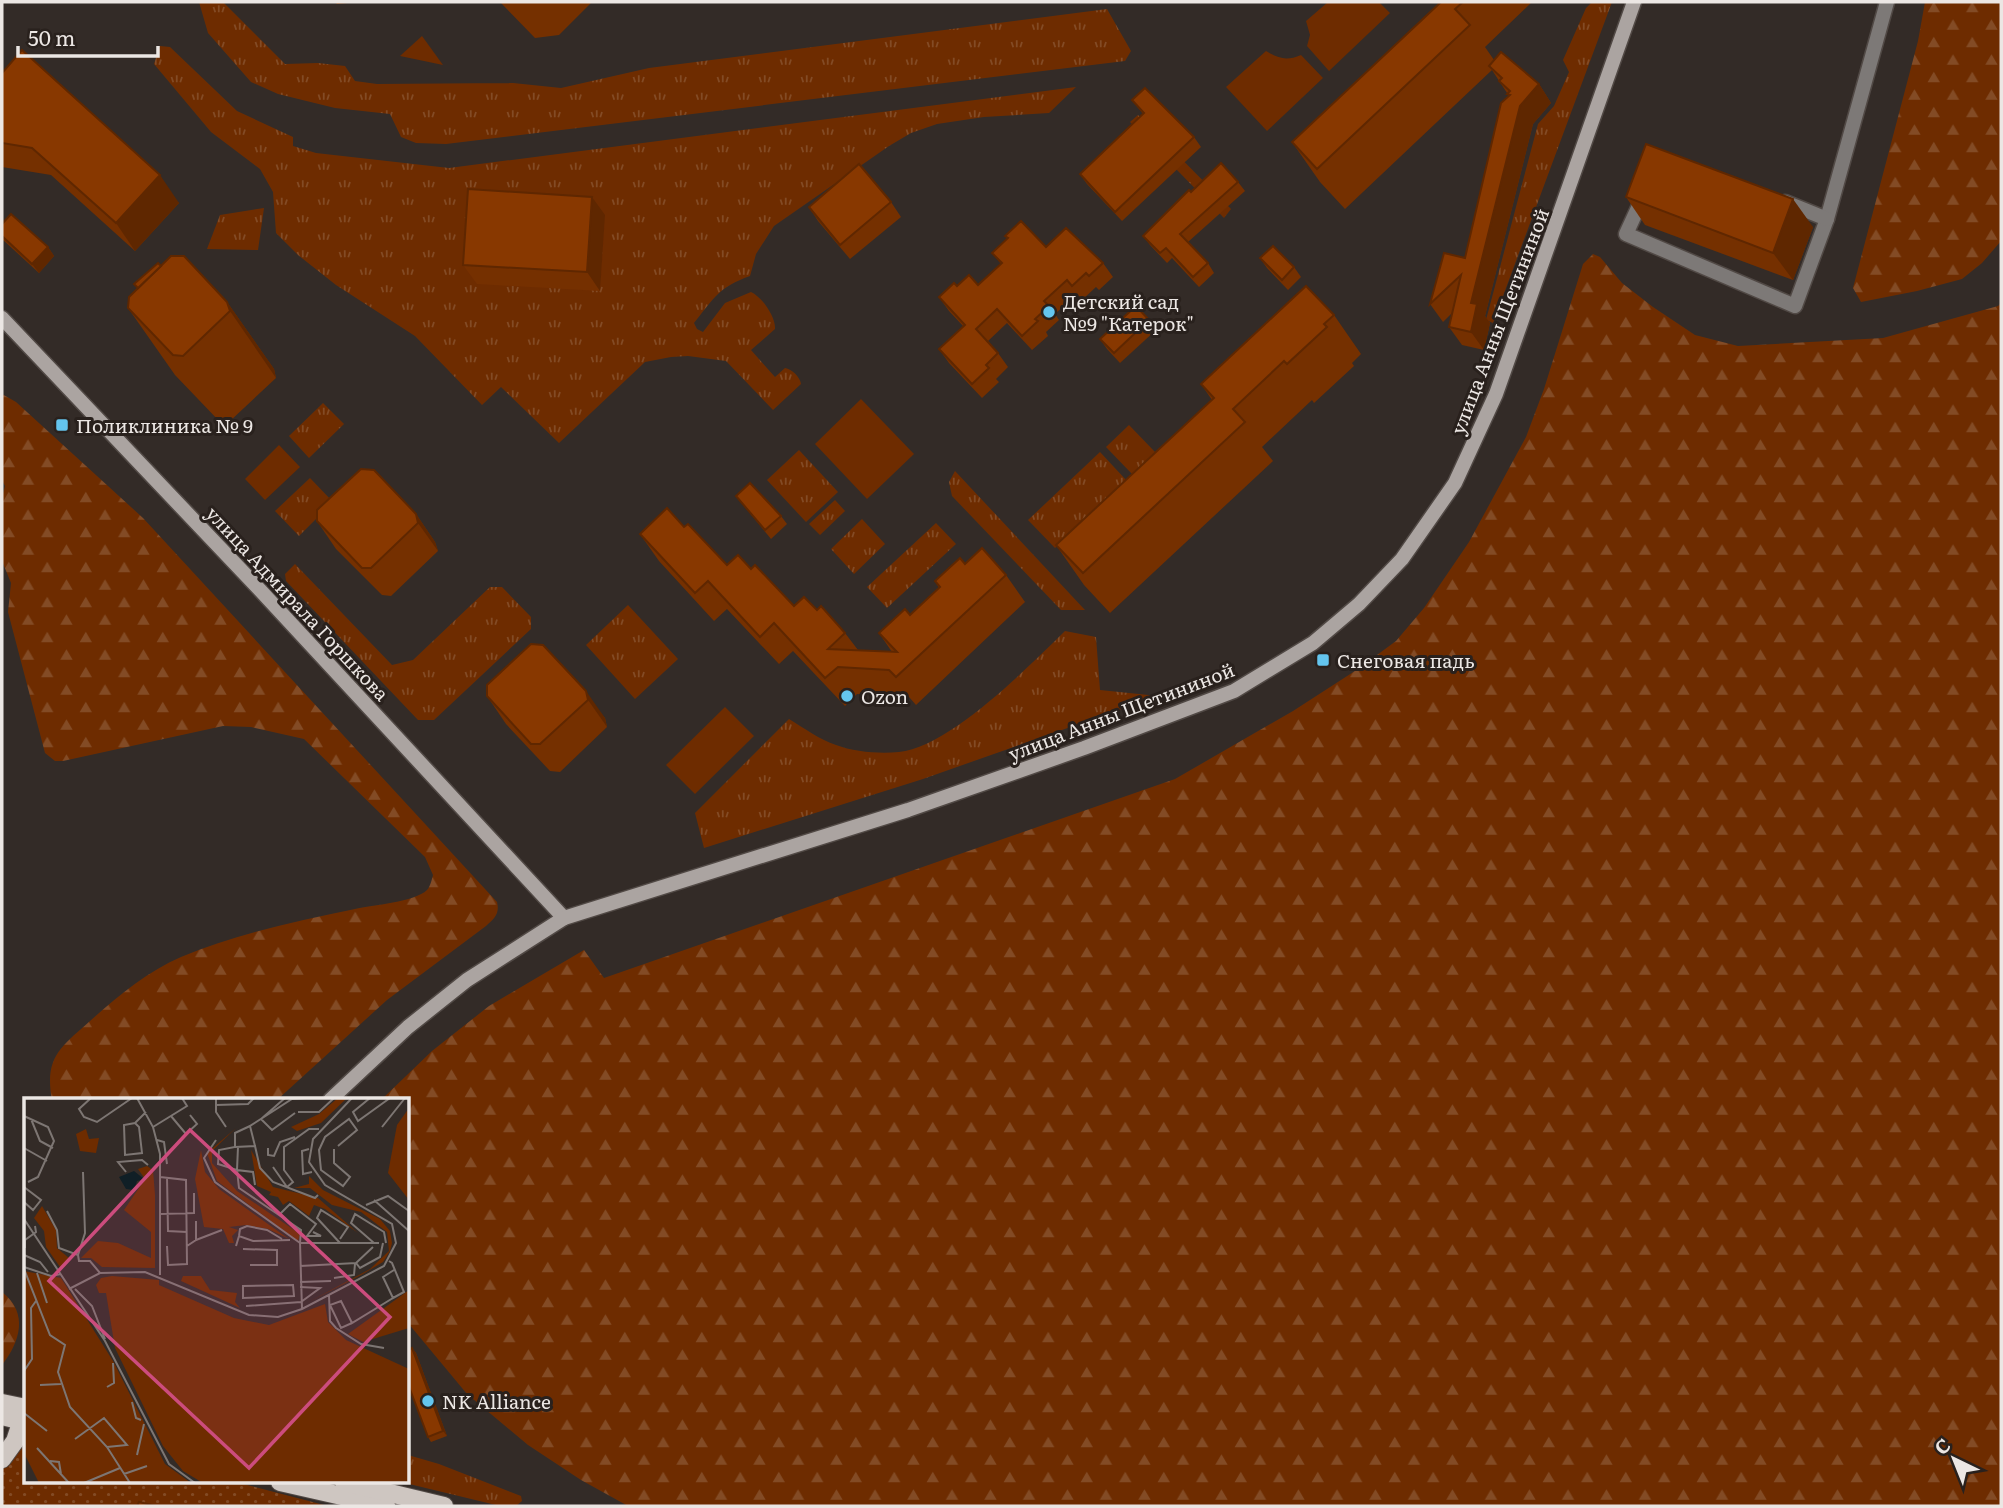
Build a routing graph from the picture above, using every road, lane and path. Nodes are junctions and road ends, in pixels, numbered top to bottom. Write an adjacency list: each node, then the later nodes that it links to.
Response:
1 (1634, 2): 7 (main road, улица Анны Щетининой)
2 (1887, 2): 5 (street)
3 (1651, 178): 5 (street)
4 (1776, 199): 5 (street)
5 (1827, 219)
6 (2, 318): 7 (main road, улица Адмирала Горшкова)
7 (564, 918): 8 (main road, улица Анны Щетининой)
8 (332, 1098)
9 (2, 1403): 11 (main road)
10 (2, 1416): 12 (main road)
11 (24, 1416)
12 (24, 1417)
13 (24, 1419): 14 (main road)
14 (2, 1459)
15 (289, 1484): 17 (main road)
16 (352, 1484): 18 (main road)
17 (386, 1506)
18 (444, 1506)

